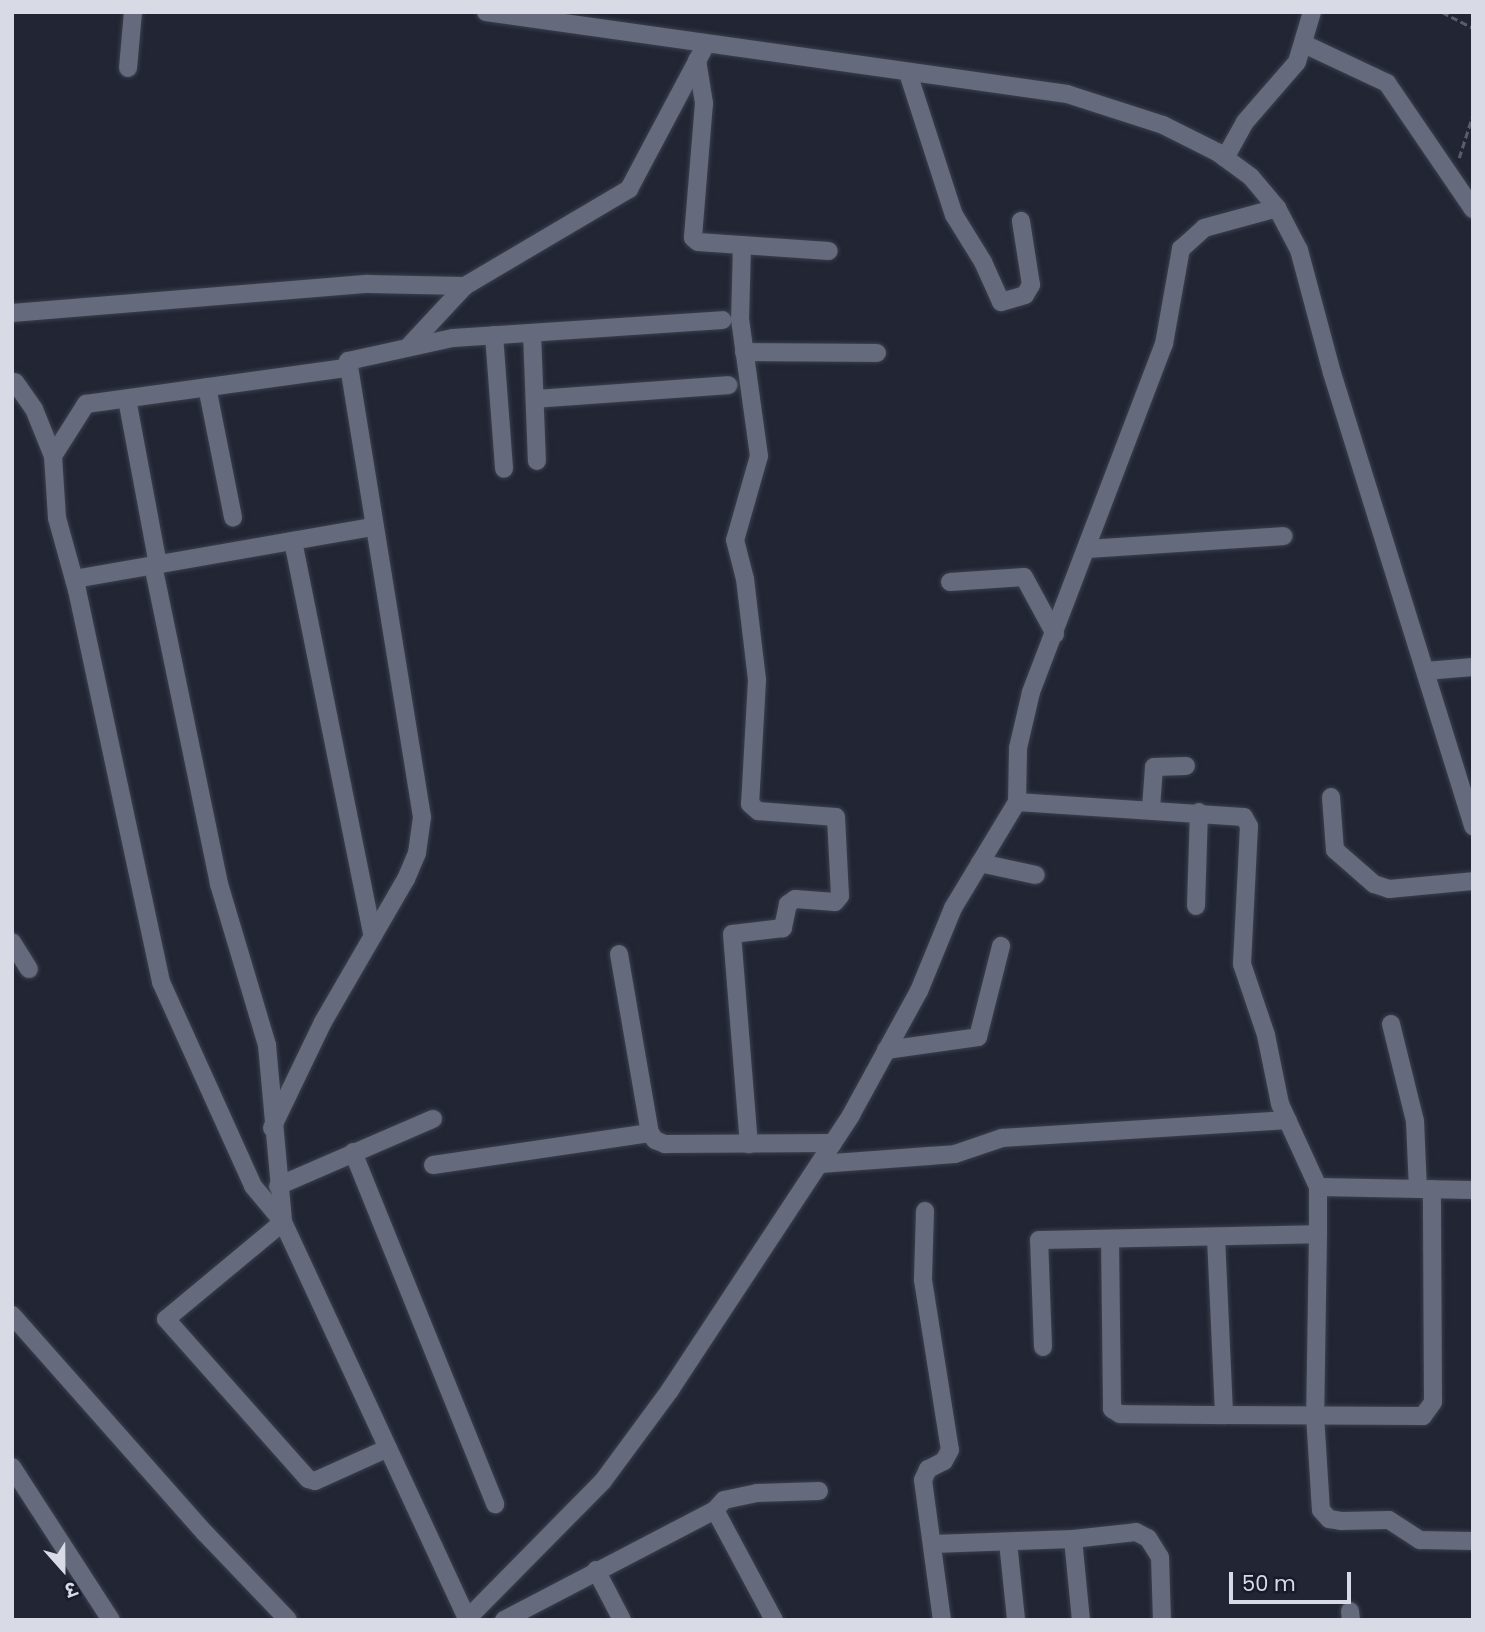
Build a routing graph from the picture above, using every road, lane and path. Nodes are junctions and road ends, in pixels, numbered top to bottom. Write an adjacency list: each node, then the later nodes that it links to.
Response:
1 (134, 12): 9 (street)
2 (486, 12): 6 (street)
3 (1312, 12): 7 (street)
4 (1442, 12): 5 (path)
5 (1473, 28)
6 (706, 44): 8 (street); 10 (street)
7 (1304, 44): 12 (street); 13 (street)
8 (697, 60): 17 (street); 19 (street)
9 (128, 68)
10 (908, 73): 12 (street); 16 (street)
11 (1473, 114): 13 (path)
12 (1225, 158): 14 (street)
13 (1453, 176): 15 (street)
14 (1277, 208): 40 (street); 46 (street)
15 (1473, 209)
16 (1021, 221)
17 (742, 245): 18 (street); 25 (street)
18 (829, 251)
19 (465, 286): 20 (street); 24 (street)
20 (12, 313)
21 (722, 320): 22 (street)
22 (532, 333): 23 (street); 32 (street)
23 (494, 335): 24 (street); 35 (street)
24 (410, 346): 27 (street)
25 (744, 352): 26 (street); 69 (street)
26 (877, 353)
27 (346, 368): 30 (street); 37 (street)
28 (15, 382): 33 (street)
29 (728, 385): 32 (street)
30 (207, 387): 31 (street); 36 (street)
31 (127, 398): 33 (street); 41 (street)
32 (535, 399): 34 (street)
33 (53, 456): 42 (street)
34 (537, 461)
35 (504, 469)
36 (233, 517)
37 (373, 527): 39 (street); 57 (street)
38 (1284, 536): 40 (street)
39 (293, 541): 41 (street); 57 (street)
40 (1089, 549): 44 (street)
41 (156, 565): 42 (street); 66 (street)
42 (74, 579): 78 (street)
43 (950, 582): 44 (street)
44 (1055, 634): 49 (street)
45 (1473, 667): 46 (street)
46 (1426, 671): 52 (street)
47 (1186, 766): 50 (street)
48 (1331, 797): 55 (street)
49 (1017, 802): 50 (street); 53 (street)
50 (1151, 808): 51 (street)
51 (1199, 812): 56 (street); 65 (street)
52 (1473, 827)
53 (980, 863): 54 (street); 63 (street)
54 (1036, 875)
55 (1473, 881)
56 (1196, 906)
57 (373, 936): 66 (street)
58 (12, 942): 61 (street)
59 (1000, 946): 63 (street)
60 (619, 954): 67 (street)
61 (29, 969)
62 (1391, 1024): 75 (street)
63 (887, 1050): 68 (street)
64 (433, 1119): 70 (street)
65 (1287, 1120): 71 (street); 74 (street)
66 (272, 1128): 73 (street)
67 (650, 1133): 69 (street); 72 (street)
68 (833, 1143): 69 (street); 71 (street)
69 (749, 1144)
70 (353, 1152): 73 (street); 90 (street)
71 (820, 1164): 97 (street)
72 (433, 1165)
73 (278, 1185): 78 (street)
74 (1318, 1187): 75 (street); 79 (street)
75 (1425, 1189): 76 (street); 86 (street)
76 (1473, 1190)
77 (925, 1211): 95 (street)
78 (282, 1222): 87 (street); 87 (street)
79 (1318, 1234): 80 (street); 86 (street)
80 (1216, 1237): 81 (street); 85 (street)
81 (1110, 1239): 84 (street); 85 (street)
82 (12, 1315): 83 (street)
83 (20, 1340): 99 (street)
84 (1043, 1347)
85 (1224, 1415): 86 (street)
86 (1315, 1415): 93 (street)
87 (388, 1448): 97 (street)
88 (12, 1467): 98 (street)
89 (820, 1491): 91 (street)
90 (495, 1504)
91 (715, 1510): 96 (street); 102 (street)
92 (1073, 1539): 94 (street); 105 (street); 106 (street)
93 (1473, 1541)
94 (1008, 1542): 95 (street); 104 (street)
95 (933, 1544): 103 (street)
96 (596, 1570): 100 (street); 101 (street)
97 (467, 1619)
98 (111, 1620)
99 (288, 1620)
100 (504, 1620)
101 (622, 1620)
102 (774, 1620)
103 (942, 1620)
104 (1016, 1620)
105 (1082, 1620)
106 (1162, 1620)

